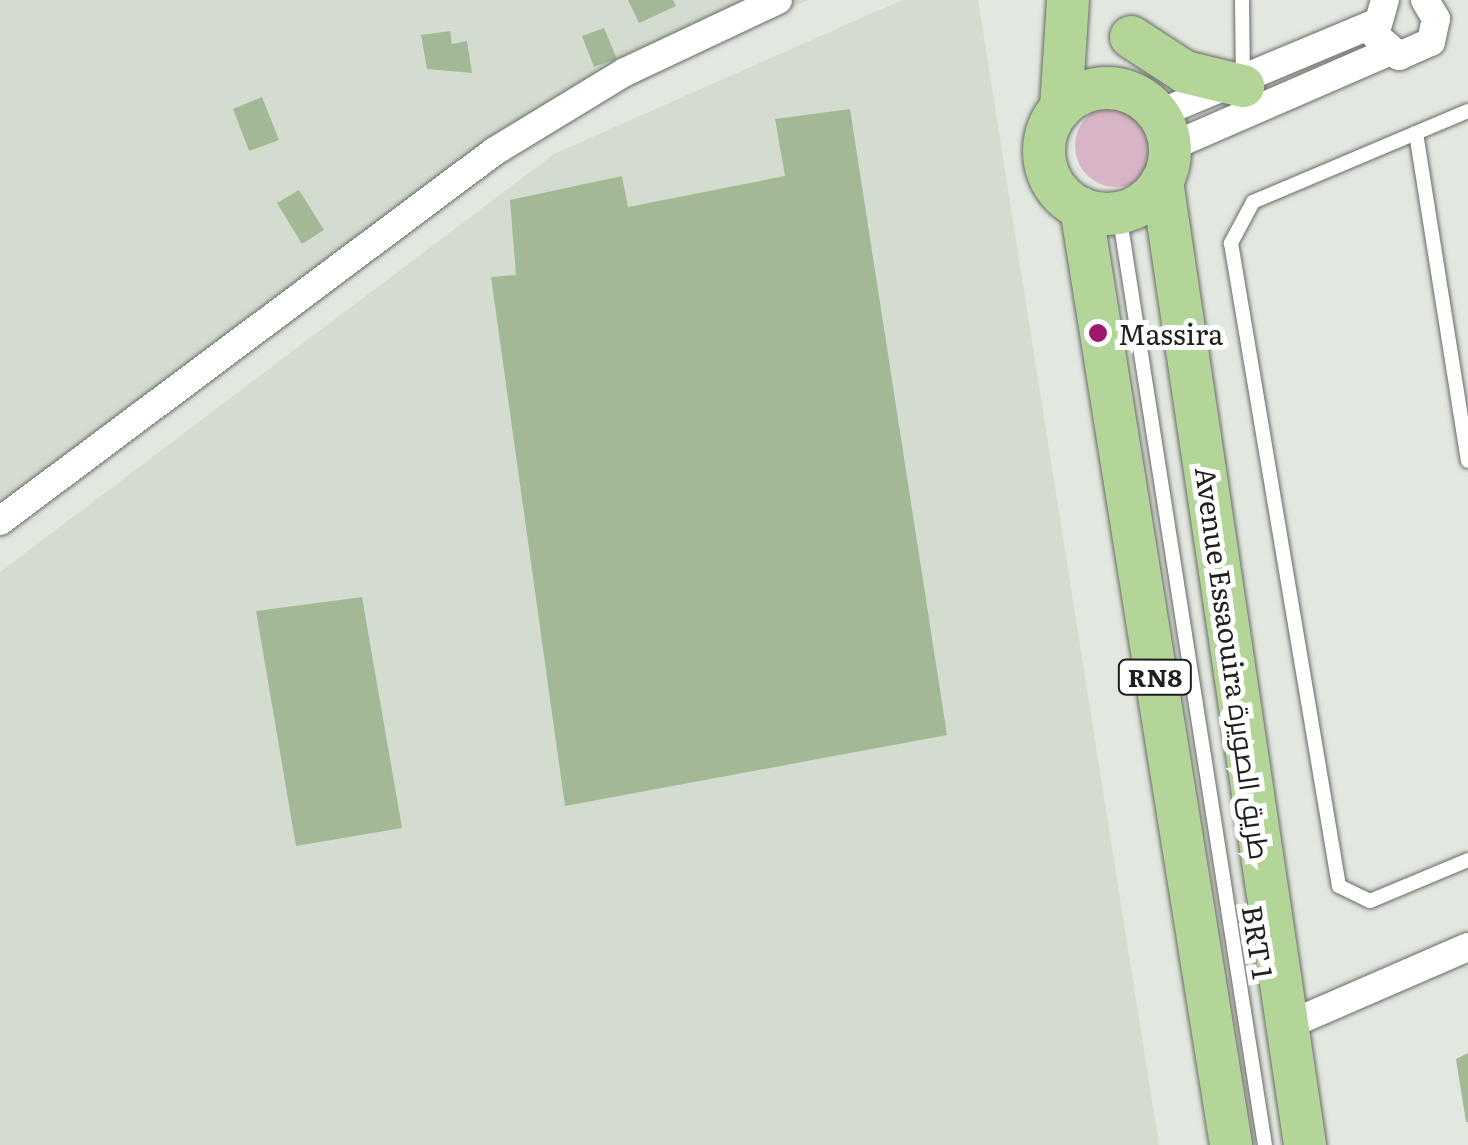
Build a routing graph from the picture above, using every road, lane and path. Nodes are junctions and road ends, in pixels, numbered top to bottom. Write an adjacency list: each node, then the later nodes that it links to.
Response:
1 (778, 0): 15 (street)
2 (1068, 0): 9 (main road)
3 (1242, 0): 8 (lane)
4 (1435, 2): 7 (street)
5 (1379, 12): 7 (street); 8 (street)
6 (1127, 18): 8 (main road); 12 (main road, Avenue Essaouira طريق الصويرة / RN8)
7 (1388, 52): 12 (street)
8 (1243, 86): 12 (street)
9 (1061, 108): 12 (main road); 13 (main road)
10 (1468, 111): 11 (lane)
11 (1416, 132): 14 (lane); 16 (lane)
12 (1159, 136): 13 (main road); 18 (main road, Avenue Essaouira طريق الصويرة / RN8)
13 (1100, 211): 19 (main road, RN8); 20 (lane, BRT 1)
14 (1468, 461)
15 (0, 521)
16 (1468, 860)
17 (1468, 947): 18 (street)
18 (1286, 1026): 21 (main road, Avenue Essaouira طريق الصويرة / RN8)
19 (1230, 1145)
20 (1265, 1145)
21 (1304, 1145)

